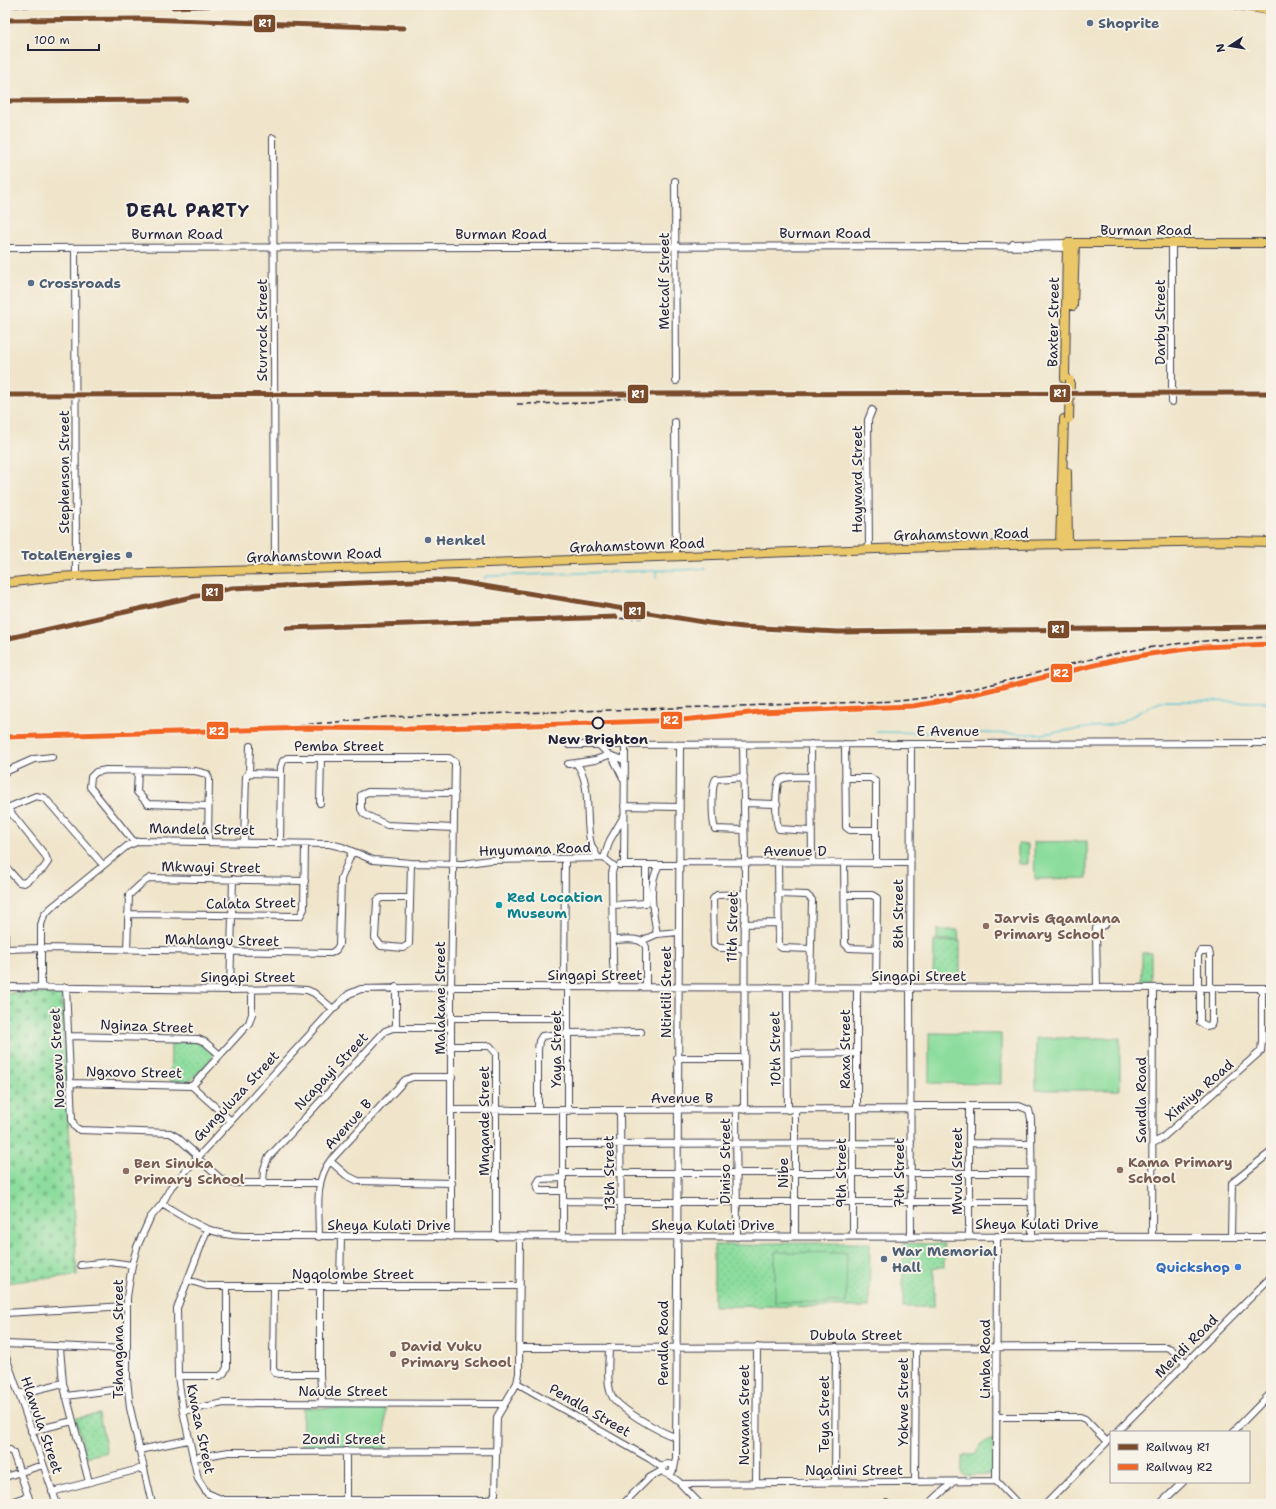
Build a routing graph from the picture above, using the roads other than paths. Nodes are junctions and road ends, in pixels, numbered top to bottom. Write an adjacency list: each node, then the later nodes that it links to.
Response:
1 (1237, 5): 4 (highway)
2 (1244, 5): 3 (highway)
3 (1271, 7)
4 (1271, 10)
5 (273, 138): 11 (street, Sturrock Street)
6 (675, 181): 9 (street, Metcalf Street)
7 (1271, 243): 8 (main road, Burman Road)
8 (1172, 245): 10 (main road, Burman Road); 14 (main road, Burman Road); 16 (street, Darby Street)
9 (676, 246): 10 (street, Burman Road); 11 (street, Burman Road); 15 (street, Metcalf Street)
10 (1071, 246): 20 (main road, Baxter Street, bridge)
11 (274, 247): 13 (street, Burman Road); 23 (street, Sturrock Street)
12 (5, 248): 13 (street, Burman Road)
13 (75, 248): 24 (street, Stephenson Street)
14 (1271, 248)
15 (676, 381)
16 (1172, 402)
17 (872, 410): 21 (street, Hayward Street)
18 (675, 422): 22 (street)
19 (1271, 542): 20 (main road, Grahamstown Road)
20 (1064, 545): 21 (main road, Grahamstown Road)
21 (869, 549): 22 (main road, Grahamstown Road)
22 (676, 556): 23 (main road, Grahamstown Road)
23 (275, 569): 24 (main road, Grahamstown Road)
24 (76, 576): 25 (main road, Grahamstown Road)
25 (5, 583)
26 (811, 744): 27 (street, E Avenue); 31 (street, E Avenue); 47 (street)
27 (845, 744): 28 (street, E Avenue); 49 (street)
28 (911, 744): 29 (street, E Avenue); 79 (street, 8th Street)
29 (1271, 744)
30 (568, 745): 33 (street, E Avenue)
31 (743, 745): 35 (street, E Avenue); 48 (street, 11th Street)
32 (250, 746): 45 (street)
33 (600, 746): 34 (street, E Avenue); 36 (street)
34 (624, 746): 35 (street, E Avenue); 40 (street)
35 (680, 746): 57 (street, Ntintili Street)
36 (610, 756): 40 (street); 41 (street); 50 (street)
37 (52, 757): 44 (street)
38 (321, 758): 39 (street, Pemba Street); 46 (street, Pemba Street); 52 (street)
39 (454, 760): 51 (street, Malakane Street)
40 (624, 760): 50 (street)
41 (576, 763): 42 (street); 70 (street)
42 (568, 764)
43 (138, 771): 55 (street); 55 (street); 65 (street)
44 (5, 772)
45 (249, 773): 46 (street); 66 (street)
46 (281, 774): 67 (street, Pemba Street)
47 (811, 777): 54 (street); 63 (street)
48 (744, 778): 53 (street, 11th Street); 61 (street)
49 (845, 778): 62 (street); 62 (street)
50 (624, 780): 56 (street)
51 (455, 793): 60 (street, Malakane Street); 60 (street)
52 (320, 803)
53 (744, 803): 54 (street); 61 (street, 11th Street)
54 (777, 804): 63 (street)
55 (208, 806): 64 (street)
56 (624, 806): 57 (street); 59 (street)
57 (679, 807): 80 (street, Ntintili Street)
58 (6, 809): 81 (street); 84 (street)
59 (624, 816): 70 (street); 82 (street)
60 (454, 828): 75 (street, Malakane Street)
61 (744, 830): 72 (street, 11th Street)
62 (876, 830): 78 (street)
63 (811, 831): 76 (street)
64 (208, 841): 65 (street, Mandela Street); 66 (street, Mandela Street)
65 (134, 842): 81 (street, Mandela Street)
66 (244, 842): 67 (street, Mandela Street)
67 (280, 843): 68 (street, Mandela Street)
68 (305, 844): 69 (street, Mandela Street); 89 (street, Calata Street)
69 (352, 852): 74 (street, Mandela Street); 112 (street, Mahlangu Street)
70 (601, 858): 71 (street, Hnyumana Road); 85 (street, Hnyumana Road)
71 (565, 860): 75 (street, Hnyumana Road); 121 (street, Yaya Street)
72 (745, 862): 73 (street, Avenue D); 80 (street, Avenue D); 90 (street, 11th Street)
73 (778, 862): 76 (street, Avenue D); 91 (street)
74 (411, 863): 75 (street, Mandela Street); 93 (street)
75 (454, 863): 117 (street, Malakane Street)
76 (812, 863): 77 (street, Avenue D)
77 (844, 863): 78 (street, Avenue D); 92 (street)
78 (876, 863): 79 (street, Avenue D)
79 (910, 863): 120 (street, 8th Street)
80 (679, 864): 83 (street, Avenue D); 101 (street, Ntintili Street)
81 (103, 865): 106 (street, Mandela Street)
82 (624, 865): 85 (street, Avenue D); 86 (street, Avenue D)
83 (659, 865): 86 (street, Avenue D); 87 (street)
84 (5, 866)
85 (614, 866): 94 (street)
86 (646, 869): 87 (street); 94 (street)
87 (654, 877): 102 (street)
88 (234, 879): 89 (street, Mkwayi Street); 95 (street, Mkwayi Street); 96 (street)
89 (305, 881): 96 (street, Calata Street)
90 (744, 894): 98 (street, 11th Street); 107 (street)
91 (778, 894): 97 (street); 109 (street)
92 (845, 895): 110 (street); 110 (street)
93 (410, 898): 93 (street)
94 (613, 905): 103 (street)
95 (128, 914): 96 (street, Calata Street); 111 (street, Mkwayi Street)
96 (232, 916): 112 (street)
97 (777, 923): 98 (street); 109 (street)
98 (744, 924): 107 (street, 11th Street)
99 (1106, 925): 128 (street)
100 (5, 928): 105 (street)
101 (678, 932): 102 (street); 123 (street, Ntintili Street)
102 (657, 934): 104 (street)
103 (613, 940): 104 (street); 122 (street)
104 (641, 941): 118 (street)
105 (5, 945)
106 (41, 948): 108 (street, Mahlangu Street); 111 (street, Mahlangu Street); 114 (street, Mandela Street)
107 (744, 948): 124 (street, 11th Street)
108 (5, 949)
109 (811, 949): 119 (street)
110 (877, 949): 127 (street)
111 (128, 950): 112 (street, Mahlangu Street)
112 (230, 952): 134 (street)
113 (5, 987): 114 (street, Singapi Street)
114 (41, 987): 115 (street, Singapi Street)
115 (66, 987): 134 (street, Singapi Street); 143 (street, Nozewu Street)
116 (396, 987): 117 (street, Singapi Street); 136 (street, Singapi Street); 139 (street)
117 (451, 987): 121 (street, Singapi Street); 137 (street, Malakane Street)
118 (646, 987): 122 (street, Singapi Street); 123 (street, Singapi Street)
119 (810, 987): 125 (street, Singapi Street); 126 (street, Singapi Street)
120 (910, 987): 127 (street, Singapi Street); 128 (street, Singapi Street); 154 (street, 8th Street)
121 (566, 988): 122 (street, Singapi Street); 138 (street, Yaya Street)
122 (615, 988)
123 (678, 988): 124 (street, Singapi Street); 148 (street, Ntintili Street)
124 (743, 988): 125 (street, Singapi Street); 149 (street, 11th Street)
125 (786, 988): 146 (street, 10th Street)
126 (857, 988): 127 (street, Singapi Street); 145 (street, Raxa Street)
127 (876, 988)
128 (1097, 988): 129 (street, Singapi Street)
129 (1153, 988): 130 (street, Singapi Street); 166 (street, Sandla Road)
130 (1199, 988): 131 (street, Singapi Street); 131 (street); 131 (street)
131 (1211, 988): 132 (street, Singapi Street)
132 (1262, 988): 133 (street, Singapi Street); 166 (street, Ximiya Road)
133 (1271, 988)
134 (230, 990): 135 (street, Singapi Street)
135 (252, 990): 136 (street, Singapi Street); 147 (street)
136 (333, 1009): 165 (street, Gunguluza Street)
137 (451, 1018): 138 (street); 140 (street, Malakane Street)
138 (568, 1018): 142 (street, Yaya Street)
139 (396, 1028): 140 (street, Ncapayi Street); 190 (street, Ncapayi Street)
140 (451, 1028): 144 (street, Malakane Street)
141 (641, 1032): 142 (street)
142 (568, 1033): 158 (street); 164 (street, Yaya Street)
143 (68, 1036): 147 (street, Nginza Street); 151 (street, Nozewu Street)
144 (452, 1046): 150 (street, Malakane Street); 157 (street, Mnqande Street)
145 (856, 1053): 146 (street); 155 (street, Raxa Street)
146 (788, 1054): 163 (street, 10th Street)
147 (220, 1055): 152 (street)
148 (678, 1058): 149 (street); 160 (street, Ntintili Street)
149 (744, 1058): 162 (street, 11th Street)
150 (452, 1077): 156 (street, Malakane Street); 178 (street, Avenue B)
151 (71, 1083): 152 (street, Ngxovo Street); 177 (street, Nozewu Street)
152 (192, 1086): 165 (street, Ngxovo Street)
153 (969, 1106): 154 (street, Avenue B); 170 (street, Mvula Street); 174 (street, Avenue B)
154 (911, 1108): 155 (street, Avenue B); 169 (street, 7th Street)
155 (855, 1109): 163 (street, Avenue B); 173 (street, 9th Street)
156 (452, 1110): 157 (street, Avenue B); 189 (street, Malakane Street)
157 (496, 1110): 158 (street, Avenue B); 214 (street, Mnqande Street)
158 (538, 1110): 164 (street, Avenue B)
159 (620, 1110): 160 (street, Avenue B); 164 (street, Avenue B); 172 (street, 13th Street)
160 (677, 1110): 161 (street, Avenue B); 167 (street, Ntintili Street)
161 (736, 1110): 162 (street, Avenue B); 175 (street, Diniso Street)
162 (744, 1110): 163 (street, Avenue B)
163 (791, 1110): 168 (street, Nibe)
164 (566, 1111): 171 (street, Yaya Street)
165 (231, 1121): 177 (street, Gunguluza Street)
166 (1153, 1142): 218 (street, Sandla Road)
167 (677, 1143): 172 (street); 175 (street); 180 (street, Ntintili Street)
168 (795, 1143): 173 (street); 175 (street); 182 (street, Nibe)
169 (911, 1143): 173 (street); 184 (street, 7th Street)
170 (969, 1143): 174 (street); 185 (street, Mvula Street)
171 (563, 1144): 172 (street); 187 (street, Yaya Street)
172 (620, 1144): 179 (street, 13th Street)
173 (853, 1144): 183 (street, 9th Street)
174 (1031, 1144): 186 (street)
175 (737, 1145): 181 (street, Diniso Street)
176 (1271, 1152): 219 (street)
177 (197, 1157): 190 (street); 201 (street, Gunguluza Street)
178 (330, 1161): 188 (street, Avenue B); 189 (street)
179 (621, 1173): 180 (street); 187 (street); 194 (street, 13th Street)
180 (676, 1173): 181 (street); 195 (street, Ntintili Street)
181 (737, 1173): 182 (street); 196 (street, Diniso Street)
182 (795, 1173): 183 (street); 197 (street, Nibe)
183 (853, 1173): 184 (street); 198 (street, 9th Street)
184 (912, 1173): 185 (street); 199 (street, 7th Street)
185 (969, 1173): 186 (street); 193 (street, Mvula Street)
186 (1031, 1173): 200 (street)
187 (563, 1176): 191 (street, Yaya Street); 191 (street)
188 (320, 1183): 190 (street); 211 (street, Avenue B)
189 (452, 1183): 213 (street, Malakane Street)
190 (263, 1184)
191 (563, 1191): 192 (street, Yaya Street)
192 (563, 1201): 194 (street); 203 (street, Yaya Street)
193 (969, 1201): 199 (street); 200 (street); 208 (street, Mvula Street)
194 (621, 1202): 195 (street); 204 (street, 13th Street)
195 (676, 1202): 196 (street); 216 (street, Ntintili Street)
196 (737, 1202): 197 (street); 217 (street, Diniso Street)
197 (795, 1202): 198 (street); 205 (street, Nibe)
198 (853, 1202): 199 (street); 206 (street, 9th Street)
199 (911, 1202): 207 (street, 7th Street)
200 (1032, 1202): 210 (street)
201 (162, 1204): 202 (street, Sheya Kulati Drive); 222 (street, Tshangana Street)
202 (207, 1230): 211 (street, Sheya Kulati Drive); 224 (street, Kwaza Street)
203 (563, 1236): 204 (street, Sheya Kulati Drive); 215 (street, Sheya Kulati Drive)
204 (621, 1236): 216 (street, Sheya Kulati Drive)
205 (795, 1236): 206 (street, Sheya Kulati Drive); 217 (street, Sheya Kulati Drive)
206 (853, 1236): 207 (street, Sheya Kulati Drive)
207 (911, 1236): 208 (street, Sheya Kulati Drive)
208 (969, 1236): 209 (street, Sheya Kulati Drive)
209 (997, 1236): 210 (street, Sheya Kulati Drive); 238 (street, Limba Road)
210 (1032, 1236): 218 (street, Sheya Kulati Drive)
211 (319, 1237): 212 (street, Sheya Kulati Drive)
212 (341, 1237): 213 (street, Sheya Kulati Drive); 226 (street)
213 (451, 1237): 214 (street, Sheya Kulati Drive)
214 (496, 1237): 215 (street, Sheya Kulati Drive)
215 (520, 1237): 227 (street)
216 (676, 1237): 217 (street, Sheya Kulati Drive); 233 (street, Pendla Road)
217 (737, 1237)
218 (1152, 1237): 219 (street, Sheya Kulati Drive)
219 (1231, 1237): 220 (street, Sheya Kulati Drive)
220 (1271, 1237)
221 (81, 1265): 222 (street)
222 (132, 1265): 230 (street, Tshangana Street)
223 (1271, 1277): 243 (street, Mendi Road)
224 (188, 1280): 228 (street, Ngqolombe Street); 245 (street, Kwaza Street)
225 (320, 1286): 226 (street, Ngqolombe Street); 229 (street, Ngqolombe Street); 244 (street)
226 (340, 1286): 227 (street, Ngqolombe Street)
227 (520, 1286): 240 (street)
228 (227, 1287): 229 (street, Ngqolombe Street); 245 (street)
229 (274, 1287): 244 (street)
230 (127, 1306): 231 (street); 241 (street, Tshangana Street)
231 (5, 1313)
232 (5, 1344): 239 (street)
233 (675, 1346): 234 (street, Dubula Street); 235 (street, Dubula Street); 260 (street, Pendla Road)
234 (609, 1347): 240 (street, Dubula Street); 260 (street, Pendla Street)
235 (757, 1347): 236 (street, Dubula Street); 278 (street, Ncwana Street)
236 (836, 1347): 237 (street, Dubula Street); 275 (street, Teya Street)
237 (916, 1347): 238 (street, Dubula Street); 279 (street, Yokwe Street)
238 (997, 1347): 243 (street, Dubula Street); 255 (street, Limba Road)
239 (60, 1348): 241 (street); 247 (street)
240 (520, 1348): 246 (street)
241 (127, 1349): 248 (street, Tshangana Street)
242 (5, 1354): 250 (street, Hlawula Street)
243 (1186, 1363): 258 (street, Mendi Road)
244 (320, 1374): 252 (street)
245 (178, 1376): 254 (street, Kwaza Street)
246 (518, 1382): 253 (street); 271 (street, Pendla Street)
247 (63, 1383): 250 (street); 251 (street)
248 (128, 1388): 251 (street); 264 (street, Tshangana Street)
249 (1271, 1393): 259 (street)
250 (19, 1394): 257 (street, Hlawula Street)
251 (66, 1396): 256 (street)
252 (322, 1403): 253 (street, Naude Street); 254 (street, Naude Street)
253 (504, 1404): 266 (street)
254 (183, 1411): 261 (street, Kwaza Street)
255 (997, 1417): 262 (street); 276 (street, Limba Road)
256 (73, 1421): 257 (street); 277 (street)
257 (31, 1431): 269 (street, Hlawula Street)
258 (1118, 1431)
259 (1234, 1431)
260 (675, 1437): 263 (street, Pendla Road)
261 (188, 1440): 264 (street); 268 (street, Kwaza Street)
262 (1109, 1440): 295 (street)
263 (675, 1449): 271 (street, Pendla Road); 272 (street, Pendla Road)
264 (139, 1450): 270 (street, Tshangana Street)
265 (5, 1451): 273 (street)
266 (495, 1451): 267 (street, Zondi Street); 286 (street, Kwaza Street)
267 (346, 1452): 268 (street, Zondi Street); 285 (street)
268 (193, 1458): 285 (street, Kwaza Street)
269 (43, 1465): 273 (street); 283 (street, Hlawula Street)
270 (143, 1468): 277 (street); 290 (street, Tshangana Street)
271 (666, 1468): 272 (street); 281 (street); 291 (street)
272 (674, 1469): 281 (street)
273 (20, 1472): 274 (street); 284 (street)
274 (5, 1477)
275 (835, 1481): 278 (street, Nqadini Street); 279 (street, Nqadini Street)
276 (996, 1481): 280 (street, Nqadini Street); 294 (street)
277 (89, 1482): 283 (street)
278 (756, 1482): 281 (street, Nqadini Street)
279 (916, 1482): 280 (street, Nqadini Street)
280 (952, 1482): 293 (street)
281 (680, 1483): 292 (street)
282 (1181, 1483): 296 (street)
283 (52, 1492): 289 (street, Hlawula Street)
284 (28, 1496): 287 (street); 288 (street)
285 (346, 1500): 286 (street, Kwaza Street)
286 (396, 1502)
287 (5, 1504)
288 (31, 1504)
289 (57, 1504)
290 (152, 1504)
291 (623, 1504)
292 (700, 1504)
293 (929, 1504)
294 (1018, 1504)
295 (1046, 1504)
296 (1160, 1504)

